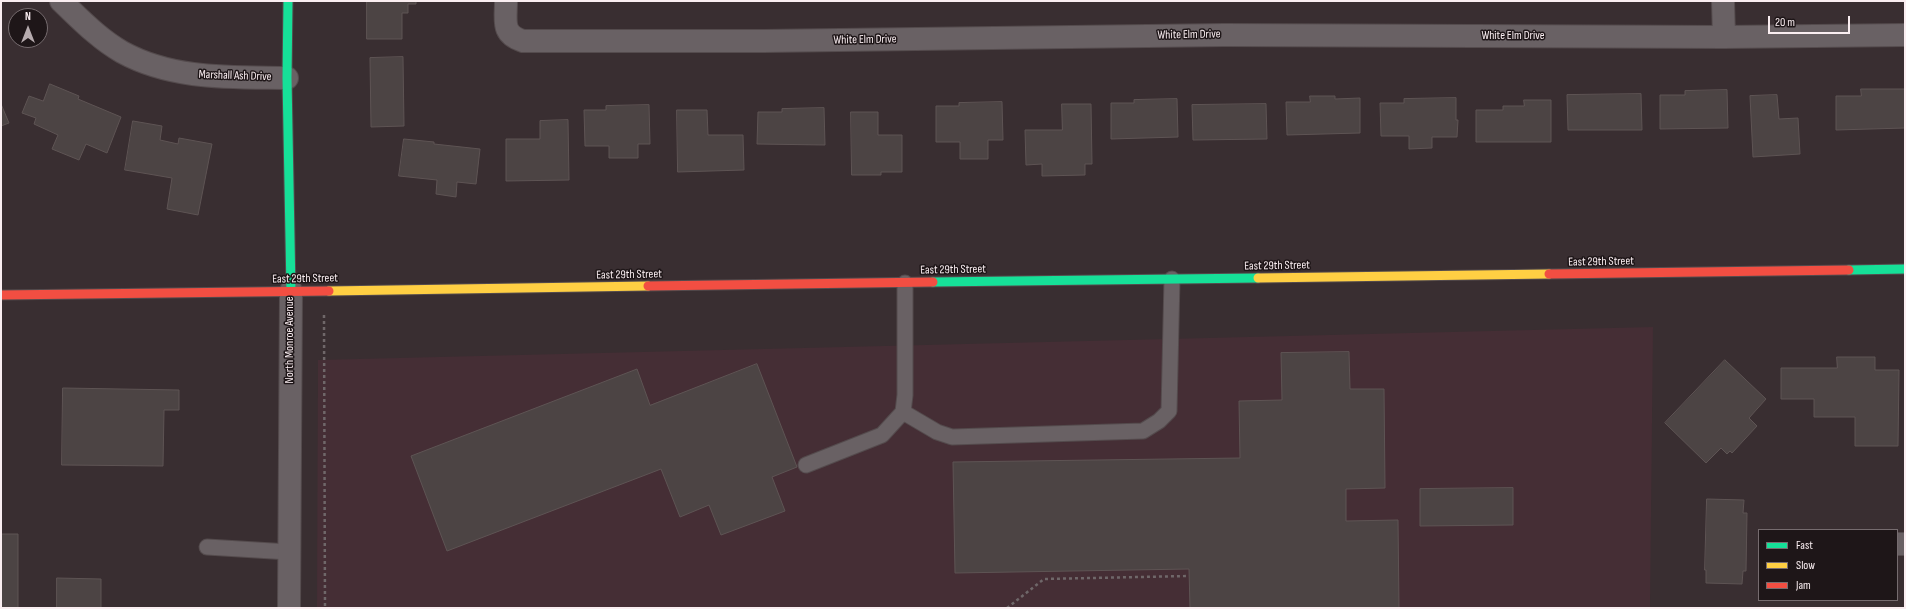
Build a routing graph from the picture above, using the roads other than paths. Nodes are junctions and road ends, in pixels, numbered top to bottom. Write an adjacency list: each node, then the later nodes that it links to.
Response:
1 (61, 1): 7 (street, Marshall Ash Drive)
2 (288, 1): 7 (main road, North Monroe Avenue)
3 (506, 1): 6 (street, White Elm Drive)
4 (1723, 1): 6 (street)
5 (1905, 35): 6 (street, White Elm Drive)
6 (1724, 38)
7 (287, 78): 11 (main road, North Monroe Avenue)
8 (1905, 269): 9 (main road, East 29th Street)
9 (1172, 279): 10 (main road, East 29th Street); 13 (lane)
10 (905, 283): 11 (main road, East 29th Street); 13 (lane)
11 (291, 291): 12 (main road, East 29th Street); 16 (street, North Monroe Avenue)
12 (1, 295)
13 (903, 412): 14 (lane)
14 (806, 465)
15 (207, 547): 16 (lane)
16 (289, 552): 17 (street, North Monroe Avenue)
17 (289, 608)

